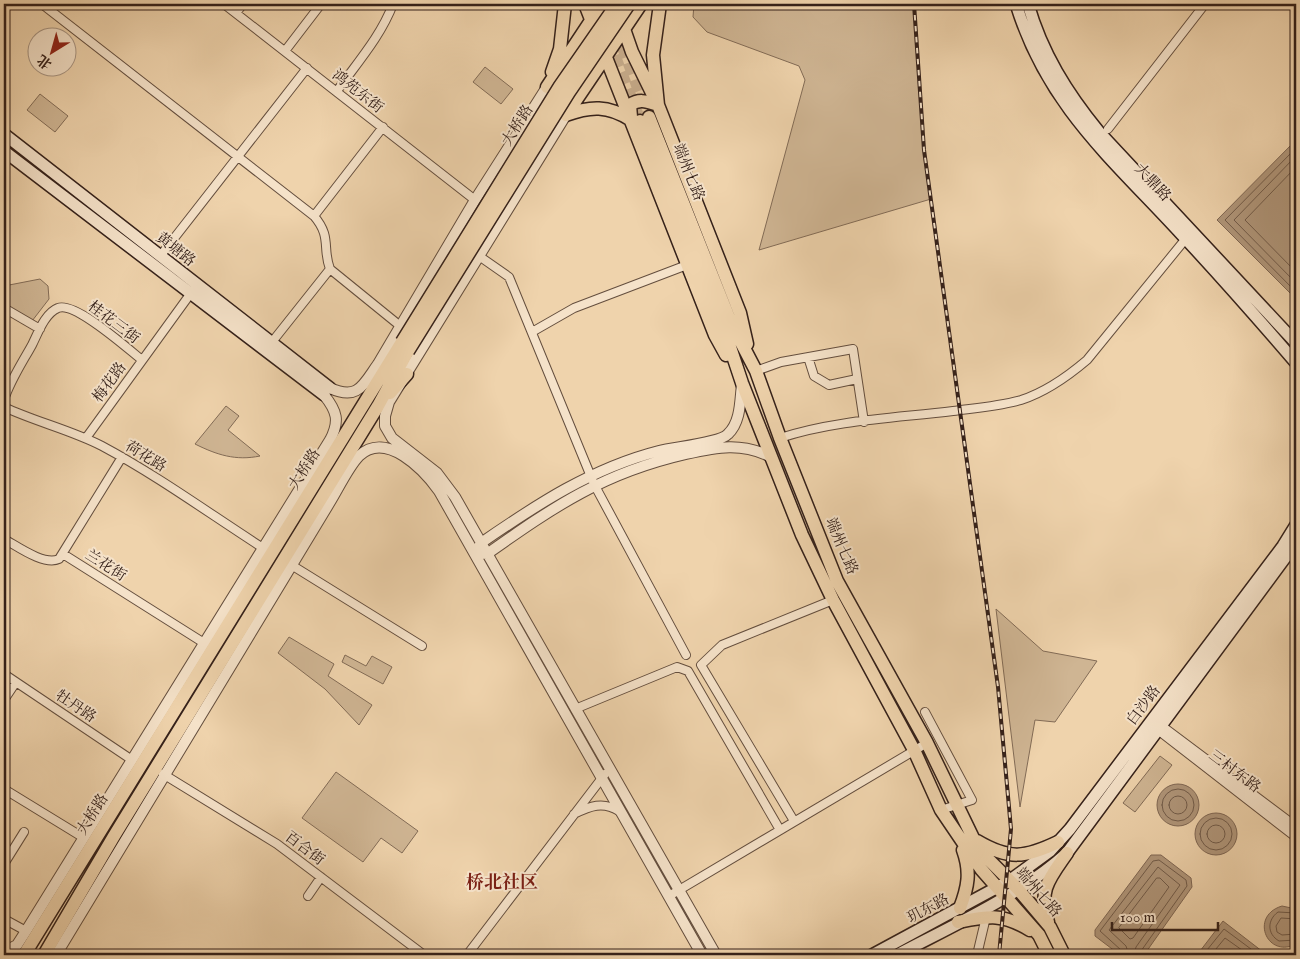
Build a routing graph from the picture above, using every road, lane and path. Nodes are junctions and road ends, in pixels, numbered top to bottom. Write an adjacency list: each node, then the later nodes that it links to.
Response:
1 (42, 4): 32 (street)
2 (224, 4): 16 (street, 鸿苑东街)
3 (243, 4): 16 (street)
4 (322, 4): 19 (street)
5 (393, 4): 23 (street)
6 (565, 4): 22 (main road)
7 (585, 4): 17 (main road)
8 (602, 4): 17 (main road)
9 (616, 4): 18 (main road); 47 (main road, 大桥路, bridge)
10 (629, 4): 47 (main road, 大桥路, bridge)
11 (641, 4): 18 (main road)
12 (660, 4): 25 (main road)
13 (1016, 4): 35 (main road, 大鼎路)
14 (1028, 4): 35 (main road, 大鼎路)
15 (1205, 4): 29 (street)
16 (236, 13): 19 (street, 鸿苑东街)
17 (592, 20): 20 (main road); 22 (main road)
18 (624, 29): 20 (main road); 25 (main road)
19 (285, 51): 21 (street, 鸿苑东街)
20 (605, 57): 26 (main road); 27 (main road)
21 (307, 68): 23 (street, 鸿苑东街); 32 (street)
22 (547, 88): 24 (street)
23 (337, 91): 28 (street, 鸿苑东街)
24 (538, 103): 26 (street); 33 (street)
25 (658, 105): 27 (main road); 52 (main road)
26 (563, 119): 27 (main road); 37 (street)
27 (640, 119): 38 (main road); 52 (main road, 端州七路); 55 (main road, 端州七路)
28 (382, 127): 33 (street, 鸿苑东街); 34 (street)
29 (1108, 129)
30 (4, 134): 36 (main road, 黄塘路)
31 (4, 151): 40 (main road, 黄塘路)
32 (238, 157): 34 (street); 36 (street)
33 (475, 200): 42 (street)
34 (314, 216): 39 (street)
35 (1189, 235): 46 (main road, 大鼎路); 50 (main road, 大鼎路); 60 (street)
36 (161, 255): 45 (main road, 黄塘路)
37 (479, 256): 44 (street); 53 (street)
38 (688, 265): 44 (street); 55 (main road)
39 (330, 269): 42 (street); 45 (street)
40 (191, 293): 49 (street, 梅花路); 56 (main road, 黄塘路)
41 (4, 308): 43 (street)
42 (399, 325): 51 (street)
43 (40, 329): 49 (street, 桂花三街); 57 (street, 桂花三街)
44 (532, 332): 68 (street)
45 (272, 342): 56 (main road, 黄塘路)
46 (1296, 343)
47 (405, 347): 58 (main road, 大桥路)
48 (808, 357): 52 (street); 54 (street); 54 (street)
49 (142, 360): 61 (street, 梅花路)
50 (1296, 363)
51 (378, 364): 56 (street); 58 (main road)
52 (753, 366): 62 (main road, 端州七路)
53 (407, 374): 58 (main road); 73 (street)
54 (858, 379): 60 (street)
55 (742, 383): 66 (main road, 端州七路); 68 (street)
56 (327, 391): 63 (street)
57 (4, 400)
58 (372, 403): 64 (main road, 大桥路); 67 (main road, 大桥路)
59 (4, 407): 61 (street, 荷花路)
60 (864, 422): 62 (street)
61 (86, 438): 65 (street, 荷花路)
62 (780, 438): 92 (main road, 端州七路)
63 (330, 440): 67 (street); 74 (street)
64 (348, 454): 69 (street); 94 (main road, 大桥路)
65 (122, 457): 74 (street, 荷花路); 76 (street, 兰花街)
66 (771, 457): 68 (street); 81 (main road, 端州七路)
67 (328, 460): 79 (main road, 大桥路)
68 (593, 480): 73 (street); 77 (street); 84 (street)
69 (330, 502): 75 (street); 78 (street)
70 (1296, 525): 91 (main road, 白沙路)
71 (4, 539): 76 (street)
72 (1296, 542): 91 (main road, 白沙路)
73 (480, 543): 75 (street); 77 (street)
74 (263, 548): 80 (street)
75 (475, 553): 77 (street); 97 (street)
76 (63, 554): 82 (street, 兰花街)
77 (486, 554): 88 (street)
78 (293, 566): 83 (street); 90 (street)
79 (261, 570): 80 (street); 105 (main road, 大桥路)
80 (231, 600): 82 (street)
81 (834, 600): 93 (main road, 端州七路); 104 (street)
82 (204, 643): 95 (street)
83 (422, 646)
84 (686, 655)
85 (4, 674): 86 (street, 牡丹路)
86 (16, 682): 87 (street); 95 (street, 牡丹路)
87 (4, 700)
88 (576, 709): 97 (street); 107 (street)
89 (925, 712): 100 (street)
90 (197, 720): 94 (street); 96 (street)
91 (1155, 724): 106 (street, 三村东路); 110 (street, 三村东路); 114 (main road, 白沙路); 115 (main road, 白沙路)
92 (927, 743): 93 (street); 100 (main road, 端州七路)
93 (914, 750): 101 (main road, 端州七路); 104 (street)
94 (164, 756): 109 (main road, 大桥路)
95 (132, 760): 98 (street)
96 (163, 774): 117 (street, 百合街); 119 (street)
97 (606, 774): 102 (street); 103 (street); 120 (street)
98 (121, 778): 105 (street); 111 (street)
99 (4, 789): 111 (street)
100 (957, 805): 101 (street); 113 (main road, 端州七路)
101 (941, 810): 112 (main road, 端州七路)
102 (621, 812): 103 (street); 123 (street)
103 (572, 815): 139 (street)
104 (794, 822): 107 (street)
105 (106, 823): 125 (main road, 大桥路)
106 (1296, 828)
107 (780, 830): 120 (street)
108 (24, 832): 116 (street)
109 (114, 836): 119 (street); 127 (main road, 大桥路)
110 (1296, 836)
111 (84, 838): 132 (street)
112 (959, 839): 121 (main road, 端州七路); 124 (main road)
113 (974, 840): 114 (main road); 118 (main road, 端州七路)
114 (1058, 842): 118 (main road, 白沙路)
115 (1067, 853): 118 (main road, 白沙路); 131 (main road)
116 (4, 864)
117 (321, 877): 122 (street); 138 (street, 百合街)
118 (1013, 885): 121 (main road, 白沙路); 131 (main road, 端州七路)
119 (96, 887): 137 (street)
120 (679, 890): 123 (street); 141 (street)
121 (1002, 892): 124 (main road, 玑东路); 129 (main road, 玑东路); 133 (main road, 端州七路)
122 (308, 896)
123 (669, 896): 140 (street)
124 (960, 908): 142 (main road, 玑东路)
125 (52, 910): 127 (main road); 130 (main road, 大桥路)
126 (986, 916): 129 (main road); 133 (main road); 144 (street)
127 (65, 918): 136 (main road, 大桥路)
128 (4, 919): 132 (street)
129 (958, 922): 143 (main road, 玑东路)
130 (42, 927): 132 (street); 134 (main road, 大桥路)
131 (1050, 927): 146 (main road, 端州七路)
132 (26, 931): 134 (street); 135 (street)
133 (1039, 935): 145 (main road, 端州七路)
134 (27, 951)
135 (4, 952)
136 (44, 955)
137 (56, 955)
138 (424, 955)
139 (467, 955)
140 (702, 955)
141 (716, 955)
142 (872, 955)
143 (897, 955)
144 (977, 955)
145 (1049, 955)
146 (1064, 955)

